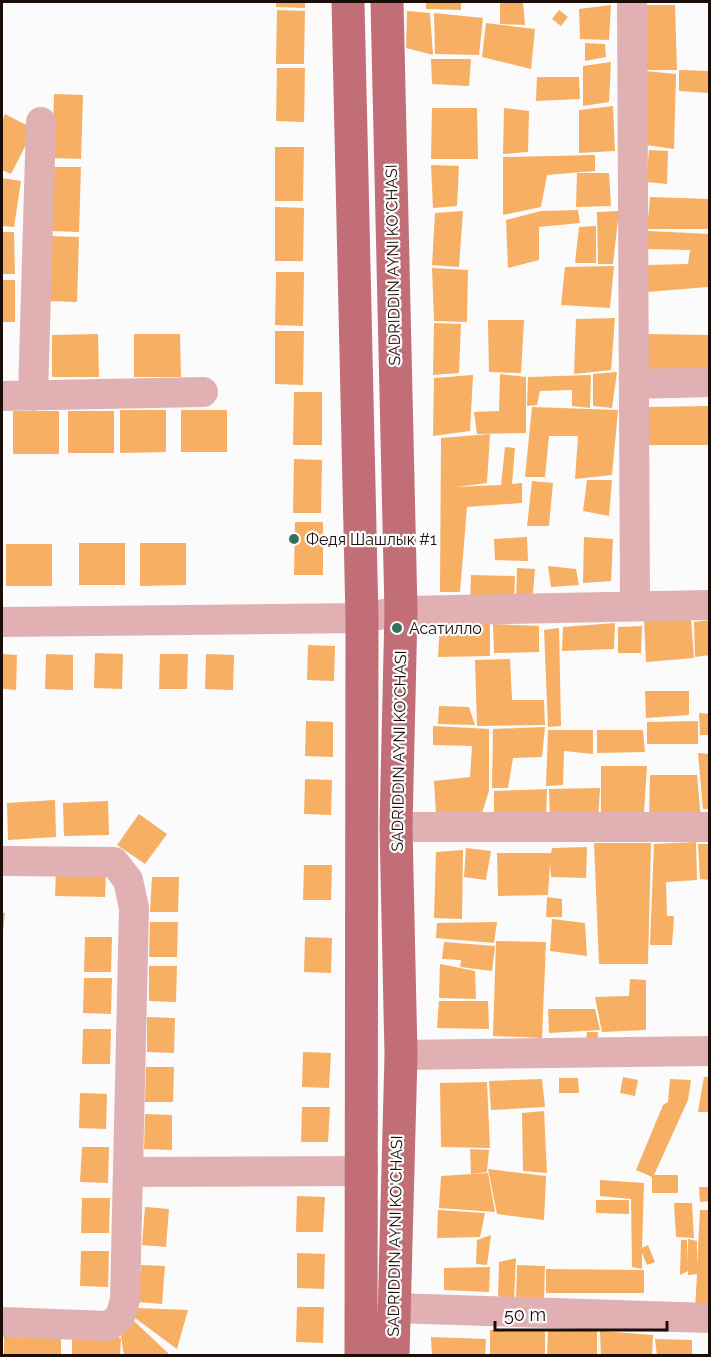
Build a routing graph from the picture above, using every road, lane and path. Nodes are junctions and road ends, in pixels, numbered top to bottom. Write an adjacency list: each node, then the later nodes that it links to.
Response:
1 (348, 2): 13 (main road, SADRIDDIN AYNI KO'CHASI)
2 (387, 2): 12 (main road, SADRIDDIN AYNI KO'CHASI)
3 (632, 2): 6 (street)
4 (41, 122): 9 (street)
5 (710, 382): 6 (street)
6 (636, 384): 10 (street)
7 (203, 392): 9 (street)
8 (2, 396): 9 (street)
9 (33, 396)
10 (635, 604): 11 (street); 12 (street)
11 (710, 605)
12 (401, 611): 13 (street); 15 (main road, SADRIDDIN AYNI KO'CHASI)
13 (362, 618): 14 (street); 20 (main road, SADRIDDIN AYNI KO'CHASI)
14 (2, 622)
15 (396, 827): 16 (street); 19 (main road, SADRIDDIN AYNI KO'CHASI)
16 (710, 827)
17 (2, 861): 21 (street)
18 (710, 1050): 19 (street)
19 (401, 1055): 22 (main road, SADRIDDIN AYNI KO'CHASI)
20 (363, 1171): 21 (street); 25 (main road, SADRIDDIN AYNI KO'CHASI)
21 (129, 1172): 24 (street)
22 (393, 1308): 23 (street); 26 (main road, SADRIDDIN AYNI KO'CHASI)
23 (710, 1318)
24 (2, 1322)
25 (361, 1356)
26 (393, 1356)

